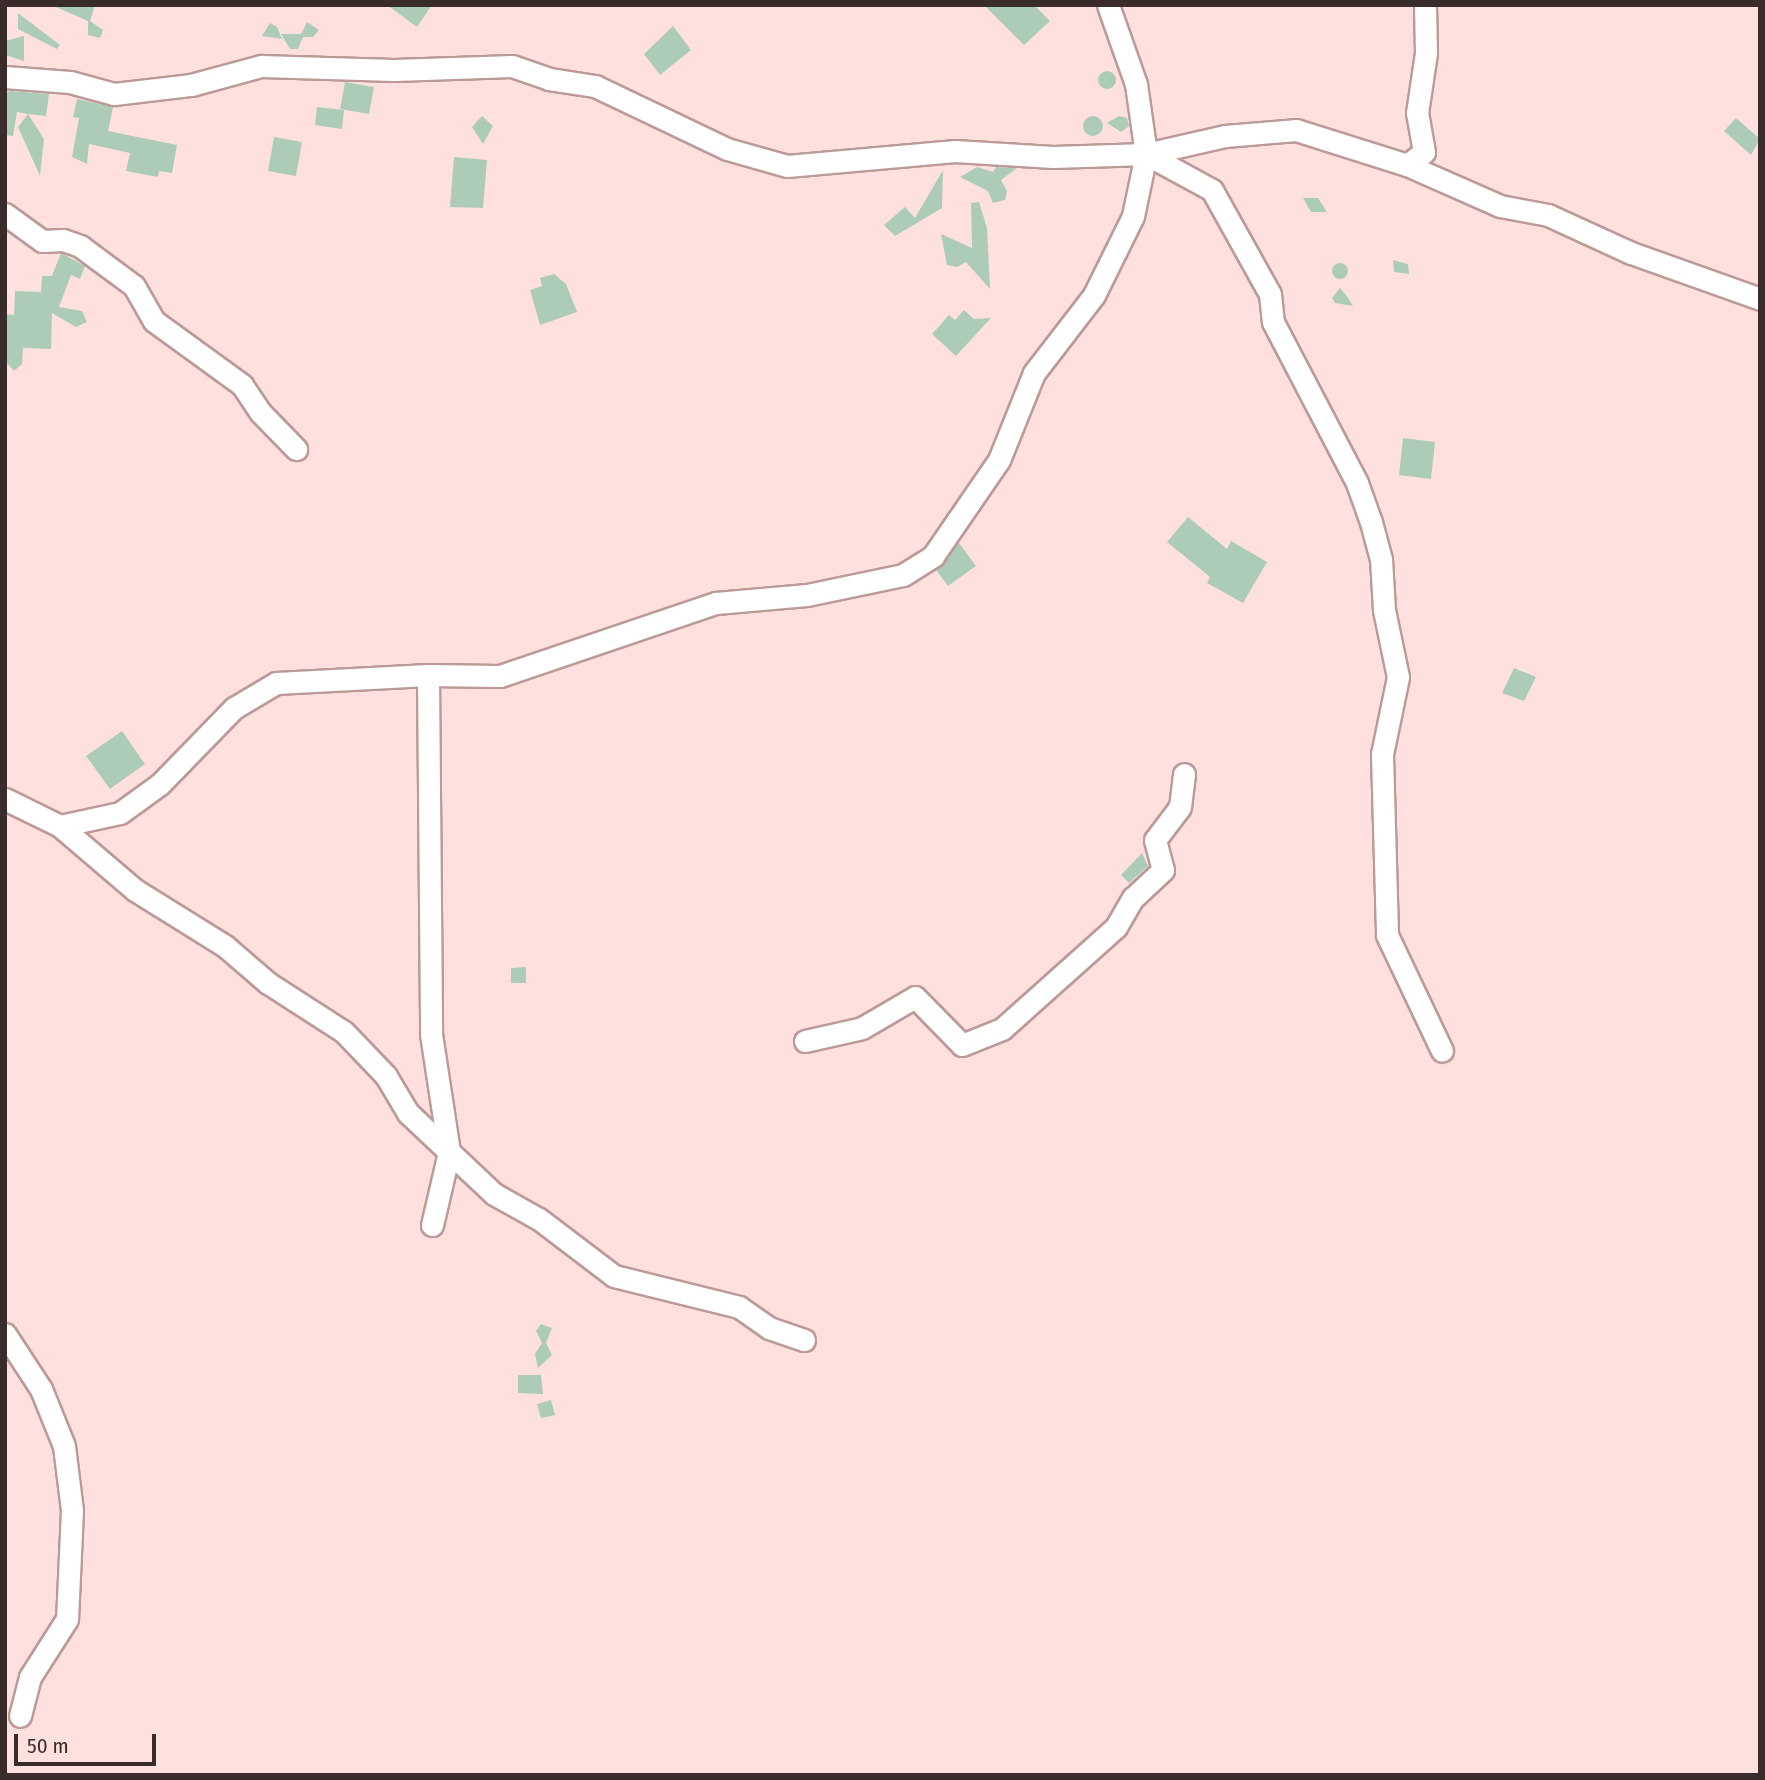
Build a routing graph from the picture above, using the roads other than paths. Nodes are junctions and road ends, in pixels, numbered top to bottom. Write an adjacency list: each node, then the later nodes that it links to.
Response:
1 (1108, 5): 4 (street)
2 (1425, 5): 5 (street)
3 (5, 77): 4 (street)
4 (1146, 154): 5 (street); 9 (street); 14 (street)
5 (1407, 165): 7 (street)
6 (5, 214): 8 (street)
7 (1760, 299)
8 (296, 449)
9 (428, 675): 12 (street); 15 (street)
10 (1184, 774): 13 (street)
11 (5, 799): 12 (street)
12 (60, 827): 15 (street)
13 (805, 1041)
14 (1442, 1051)
15 (449, 1152): 16 (street); 18 (street)
16 (432, 1225)
17 (5, 1335): 19 (street)
18 (804, 1340)
19 (20, 1716)

